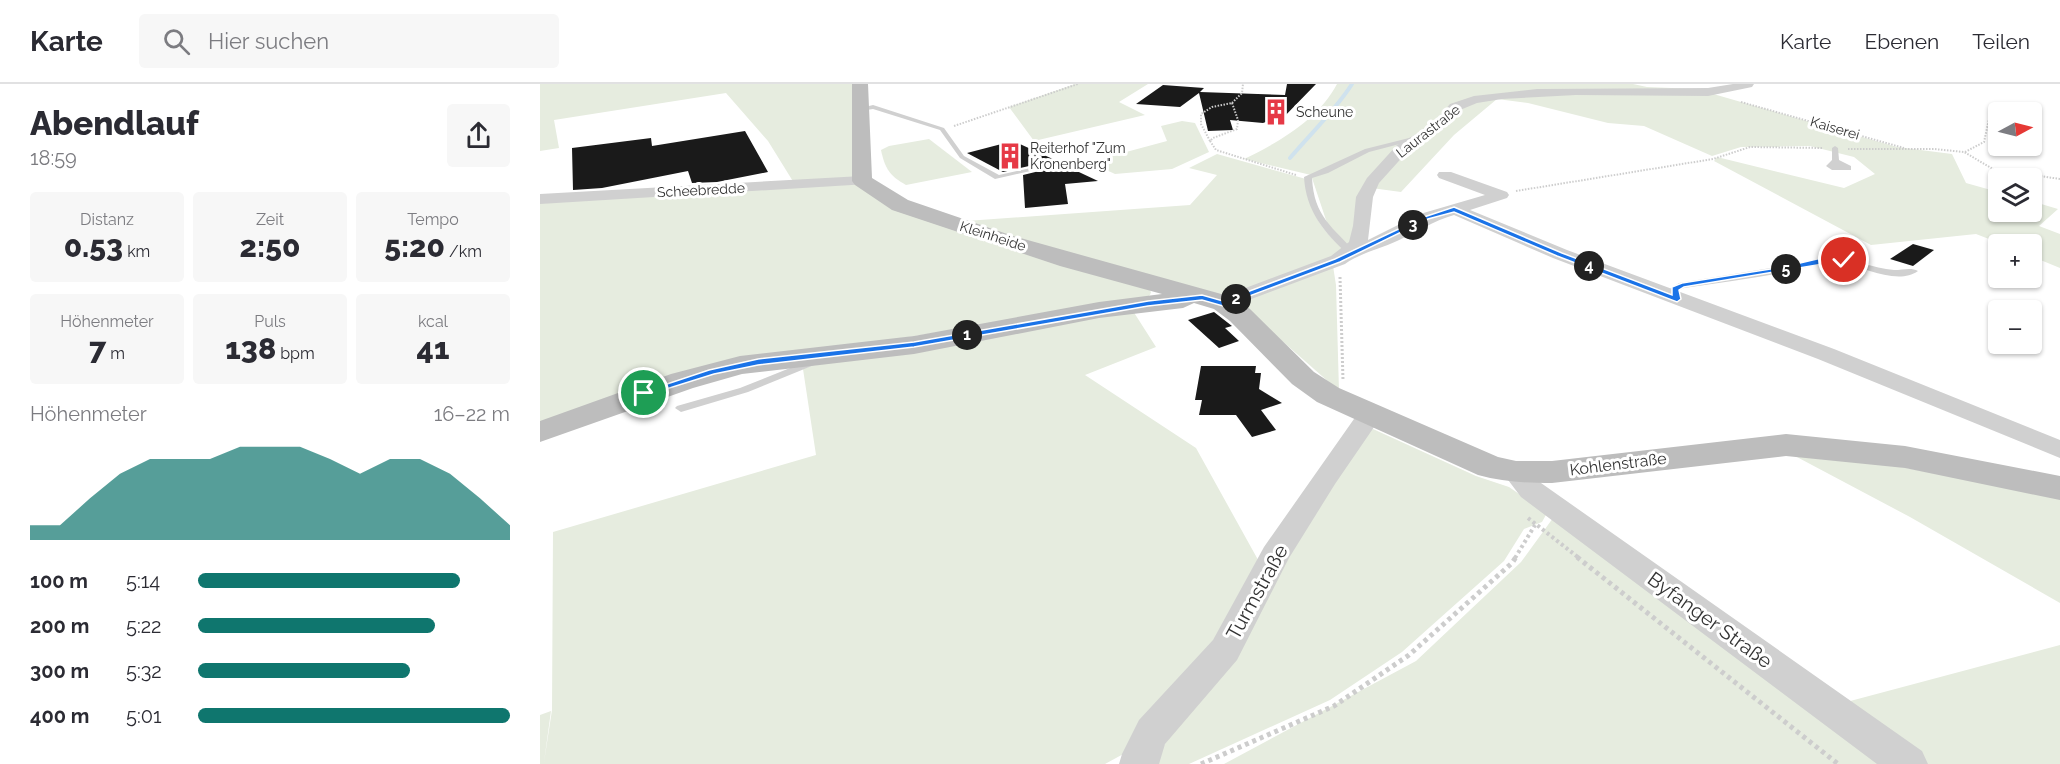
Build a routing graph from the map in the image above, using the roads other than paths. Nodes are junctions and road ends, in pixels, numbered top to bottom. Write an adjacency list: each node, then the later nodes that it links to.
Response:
1 (860, 84): 5 (street)
2 (1748, 84): 4 (street, Laurastraße)
3 (1473, 88): 4 (street)
4 (1456, 106): 6 (street, Laurastraße)
5 (860, 109): 9 (lane); 11 (street)
6 (1413, 140): 14 (street, Laurastraße); 14 (lane)
7 (1836, 148): 8 (lane)
8 (1836, 161)
9 (1058, 164)
10 (1445, 175): 13 (street)
11 (862, 181): 12 (street, Scheebredde); 17 (street, Kleinheide)
12 (540, 199)
13 (1454, 209): 14 (street); 16 (street)
14 (1345, 257): 17 (street)
15 (1913, 271): 16 (lane)
16 (1667, 296): 22 (street)
17 (1213, 301): 18 (street); 20 (street, Kohlenstraße)
18 (833, 354): 19 (lane); 21 (street)
19 (681, 408)
20 (1355, 408): 23 (street, Kohlenstraße); 25 (street, Turmstraße)
21 (540, 432)
22 (2060, 450)
23 (1516, 472): 24 (street, Kohlenstraße); 26 (street, Byfanger Straße)
24 (2060, 488)
25 (1139, 764)
26 (1908, 764)

